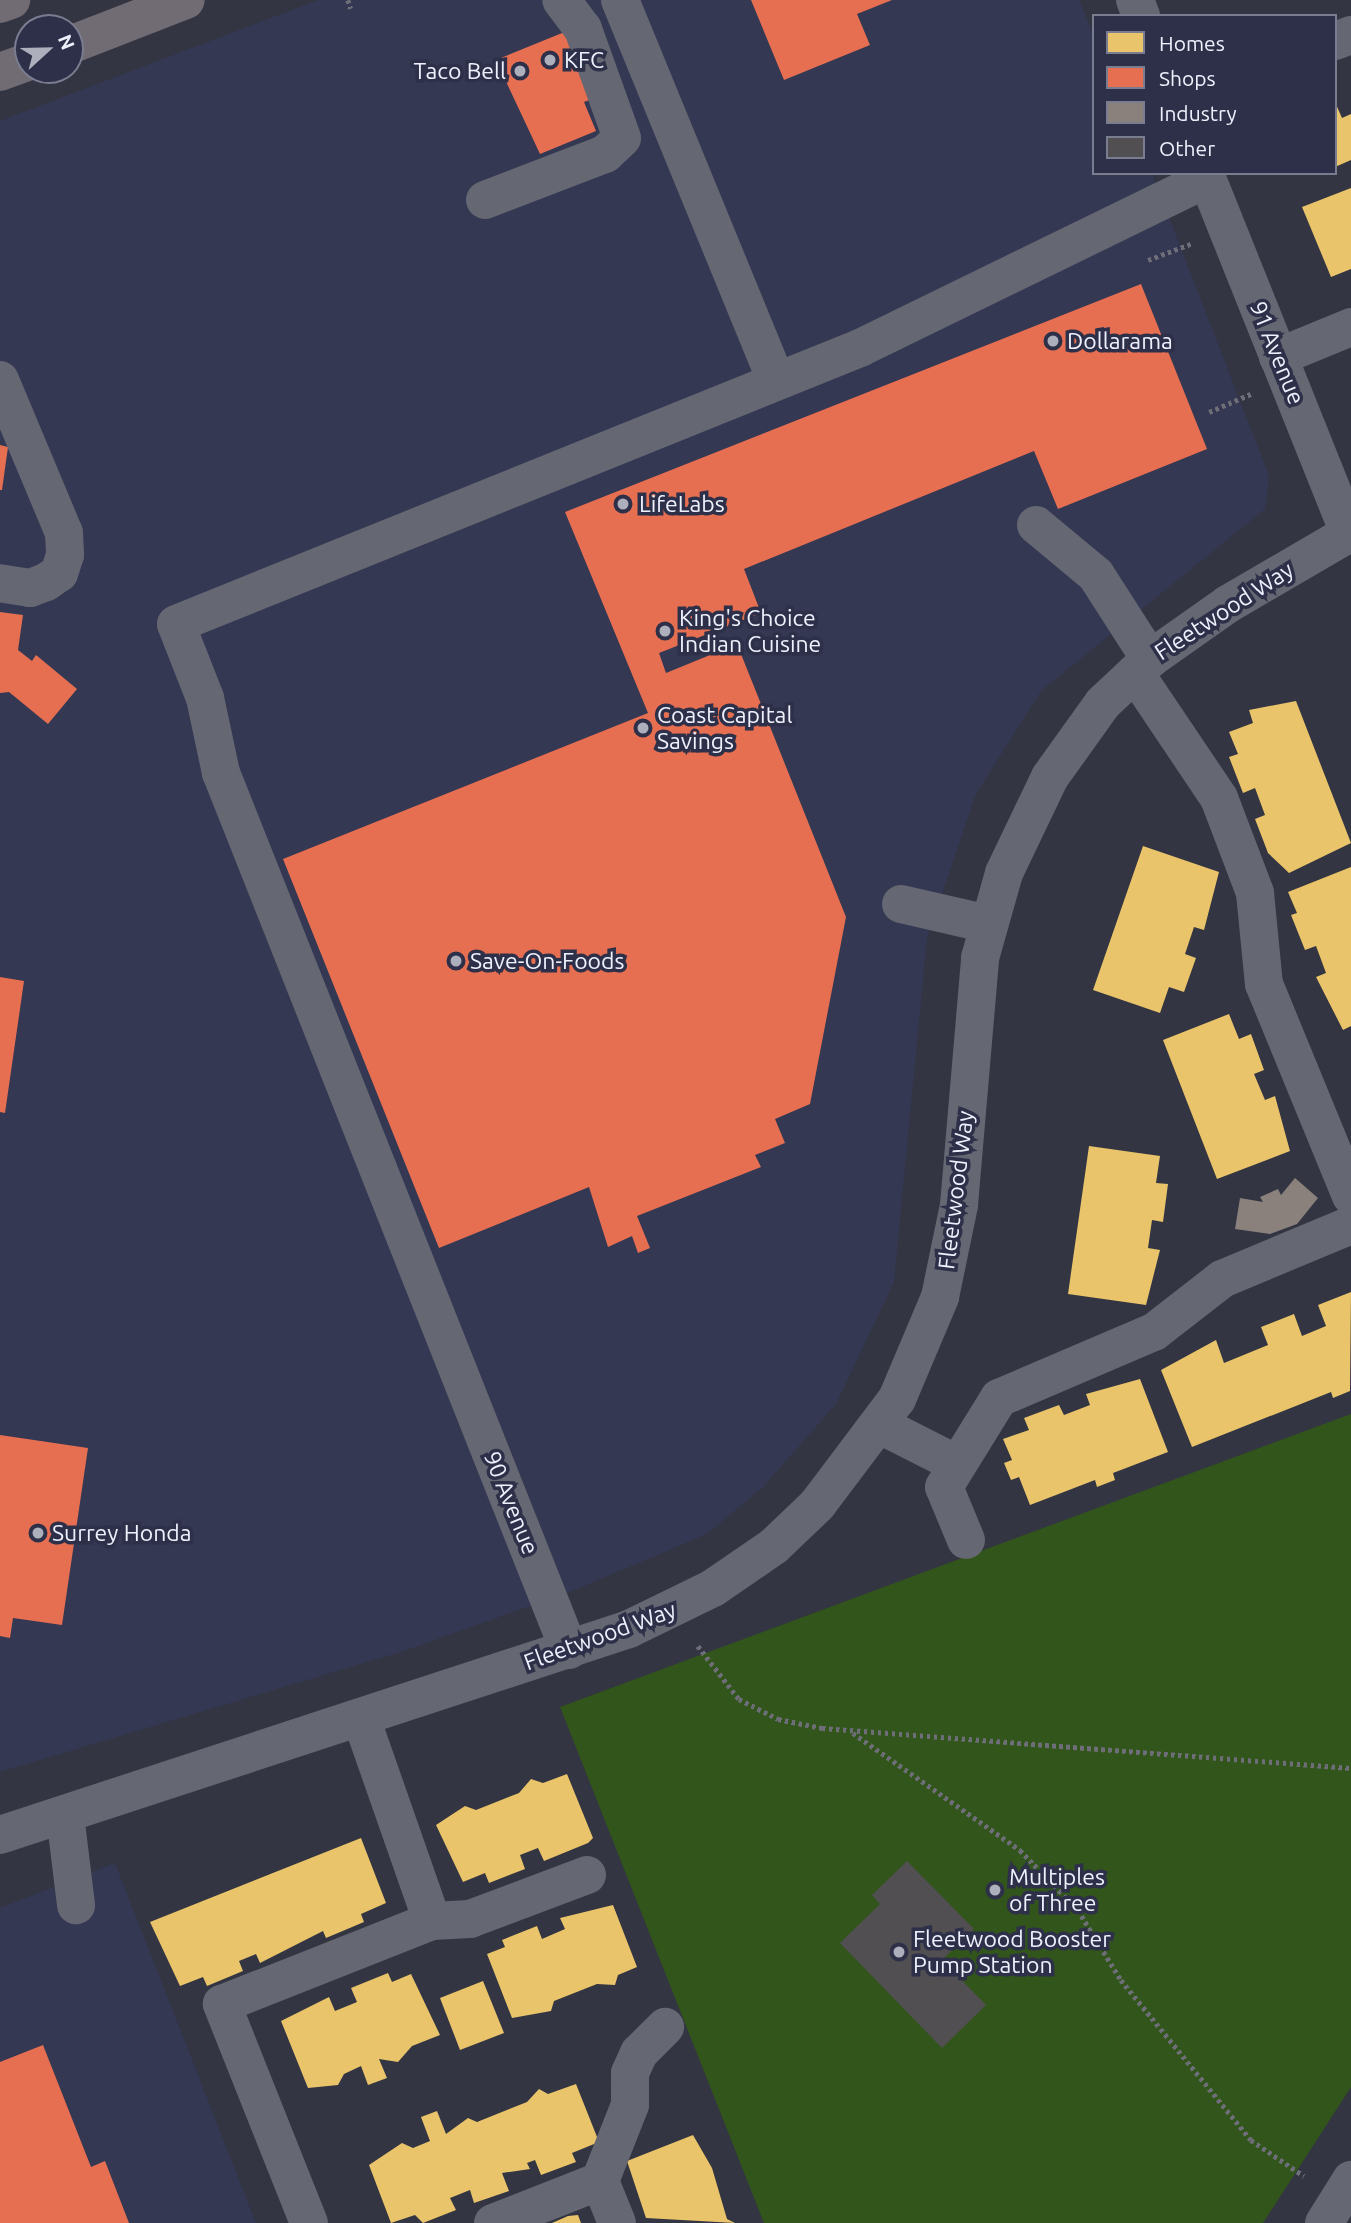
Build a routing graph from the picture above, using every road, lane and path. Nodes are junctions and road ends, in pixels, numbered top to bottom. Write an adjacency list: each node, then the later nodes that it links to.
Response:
1 (11, 0): 6 (main road)
2 (186, 0): 8 (main road)
3 (348, 0): 7 (path)
4 (561, 0): 10 (street)
5 (621, 1): 16 (street)
6 (0, 4)
7 (351, 9)
8 (84, 40)
9 (1206, 176): 14 (street, 91 Avenue); 16 (street)
10 (485, 200)
11 (1194, 243): 12 (path)
12 (1148, 260)
13 (1351, 327): 14 (street)
14 (1278, 357): 20 (street, 91 Avenue)
15 (0, 380): 21 (street)
16 (776, 381): 31 (street, 90 Avenue)
17 (1253, 393): 18 (path)
18 (1209, 412)
19 (1036, 524): 22 (street)
20 (1350, 533): 22 (street, Fleetwood Way)
21 (0, 583)
22 (1142, 666): 24 (street, Fleetwood Way); 25 (street)
23 (901, 904): 24 (street)
24 (988, 924): 27 (street, Fleetwood Way)
25 (1351, 1196)
26 (1351, 1225): 28 (street)
27 (880, 1425): 28 (street); 31 (street, Fleetwood Way)
28 (957, 1464): 29 (street)
29 (966, 1540)
30 (698, 1646): 33 (path)
31 (569, 1650): 32 (street, Fleetwood Way)
32 (361, 1718): 35 (street, Fleetwood Way); 39 (street)
33 (853, 1732): 34 (path); 41 (path)
34 (1351, 1768)
35 (65, 1815): 36 (street, Fleetwood Way); 38 (street)
36 (0, 1835)
37 (587, 1875): 39 (street)
38 (76, 1905)
39 (432, 1921): 44 (street)
40 (665, 2027): 42 (street)
41 (1304, 2176)
42 (600, 2181): 45 (street); 46 (street)
43 (1349, 2188): 47 (street)
44 (309, 2223)
45 (493, 2223)
46 (617, 2223)
47 (1324, 2223)

